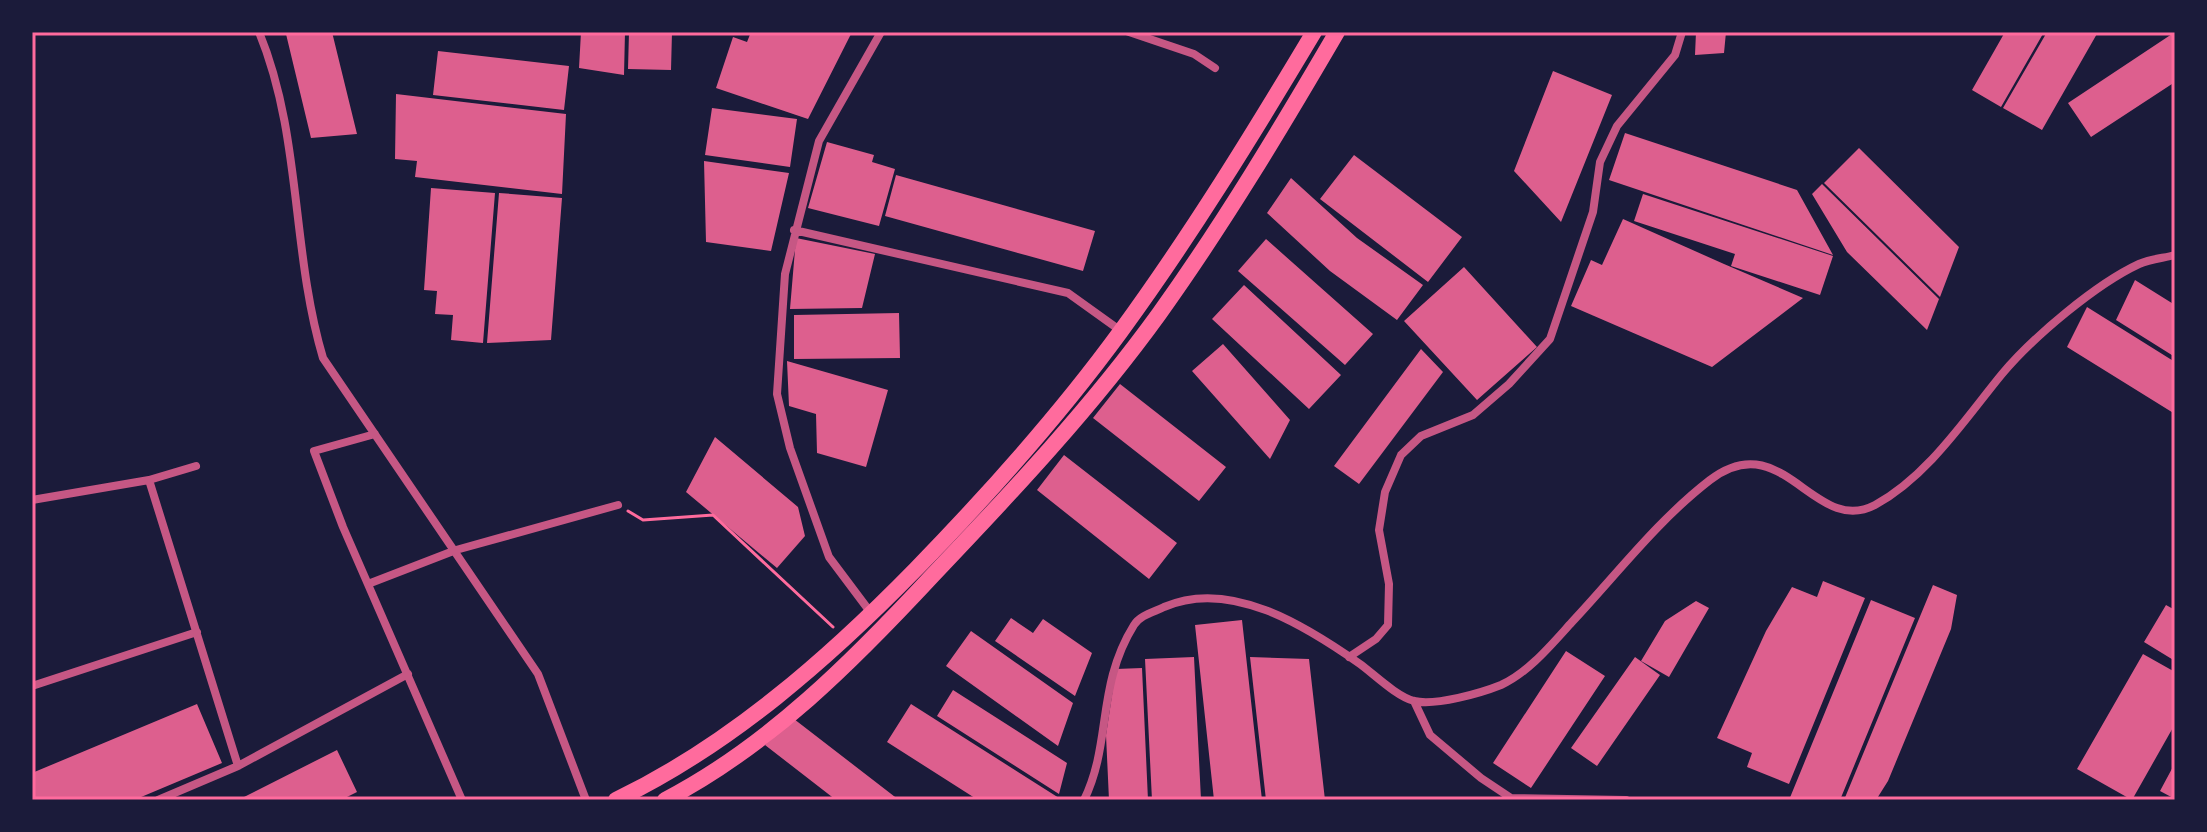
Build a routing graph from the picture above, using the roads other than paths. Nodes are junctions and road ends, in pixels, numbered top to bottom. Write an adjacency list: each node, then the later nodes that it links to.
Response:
1 (259, 32): 11 (street)
2 (881, 32): 8 (street)
3 (1129, 32): 7 (street)
4 (1314, 32): 10 (main road)
5 (1337, 32): 25 (main road)
6 (1682, 32): 20 (street)
7 (1215, 68)
8 (794, 230): 10 (street); 18 (street)
9 (2175, 255): 23 (street)
10 (1121, 331): 18 (main road)
11 (375, 434): 16 (street); 17 (street)
12 (196, 466): 13 (street)
13 (149, 480): 14 (street); 19 (street)
14 (32, 500)
15 (618, 505): 16 (street)
16 (456, 550): 17 (street); 28 (street)
17 (368, 584): 21 (street)
18 (872, 613): 29 (main road)
19 (197, 632): 22 (street); 24 (street)
20 (1349, 657): 23 (street); 30 (street)
21 (408, 674): 24 (street); 27 (street)
22 (32, 686)
23 (1414, 701): 31 (street)
24 (238, 766): 26 (street)
25 (671, 798)
26 (158, 800)
27 (462, 800)
28 (586, 800)
29 (616, 800)
30 (1084, 800)
31 (1626, 800)

